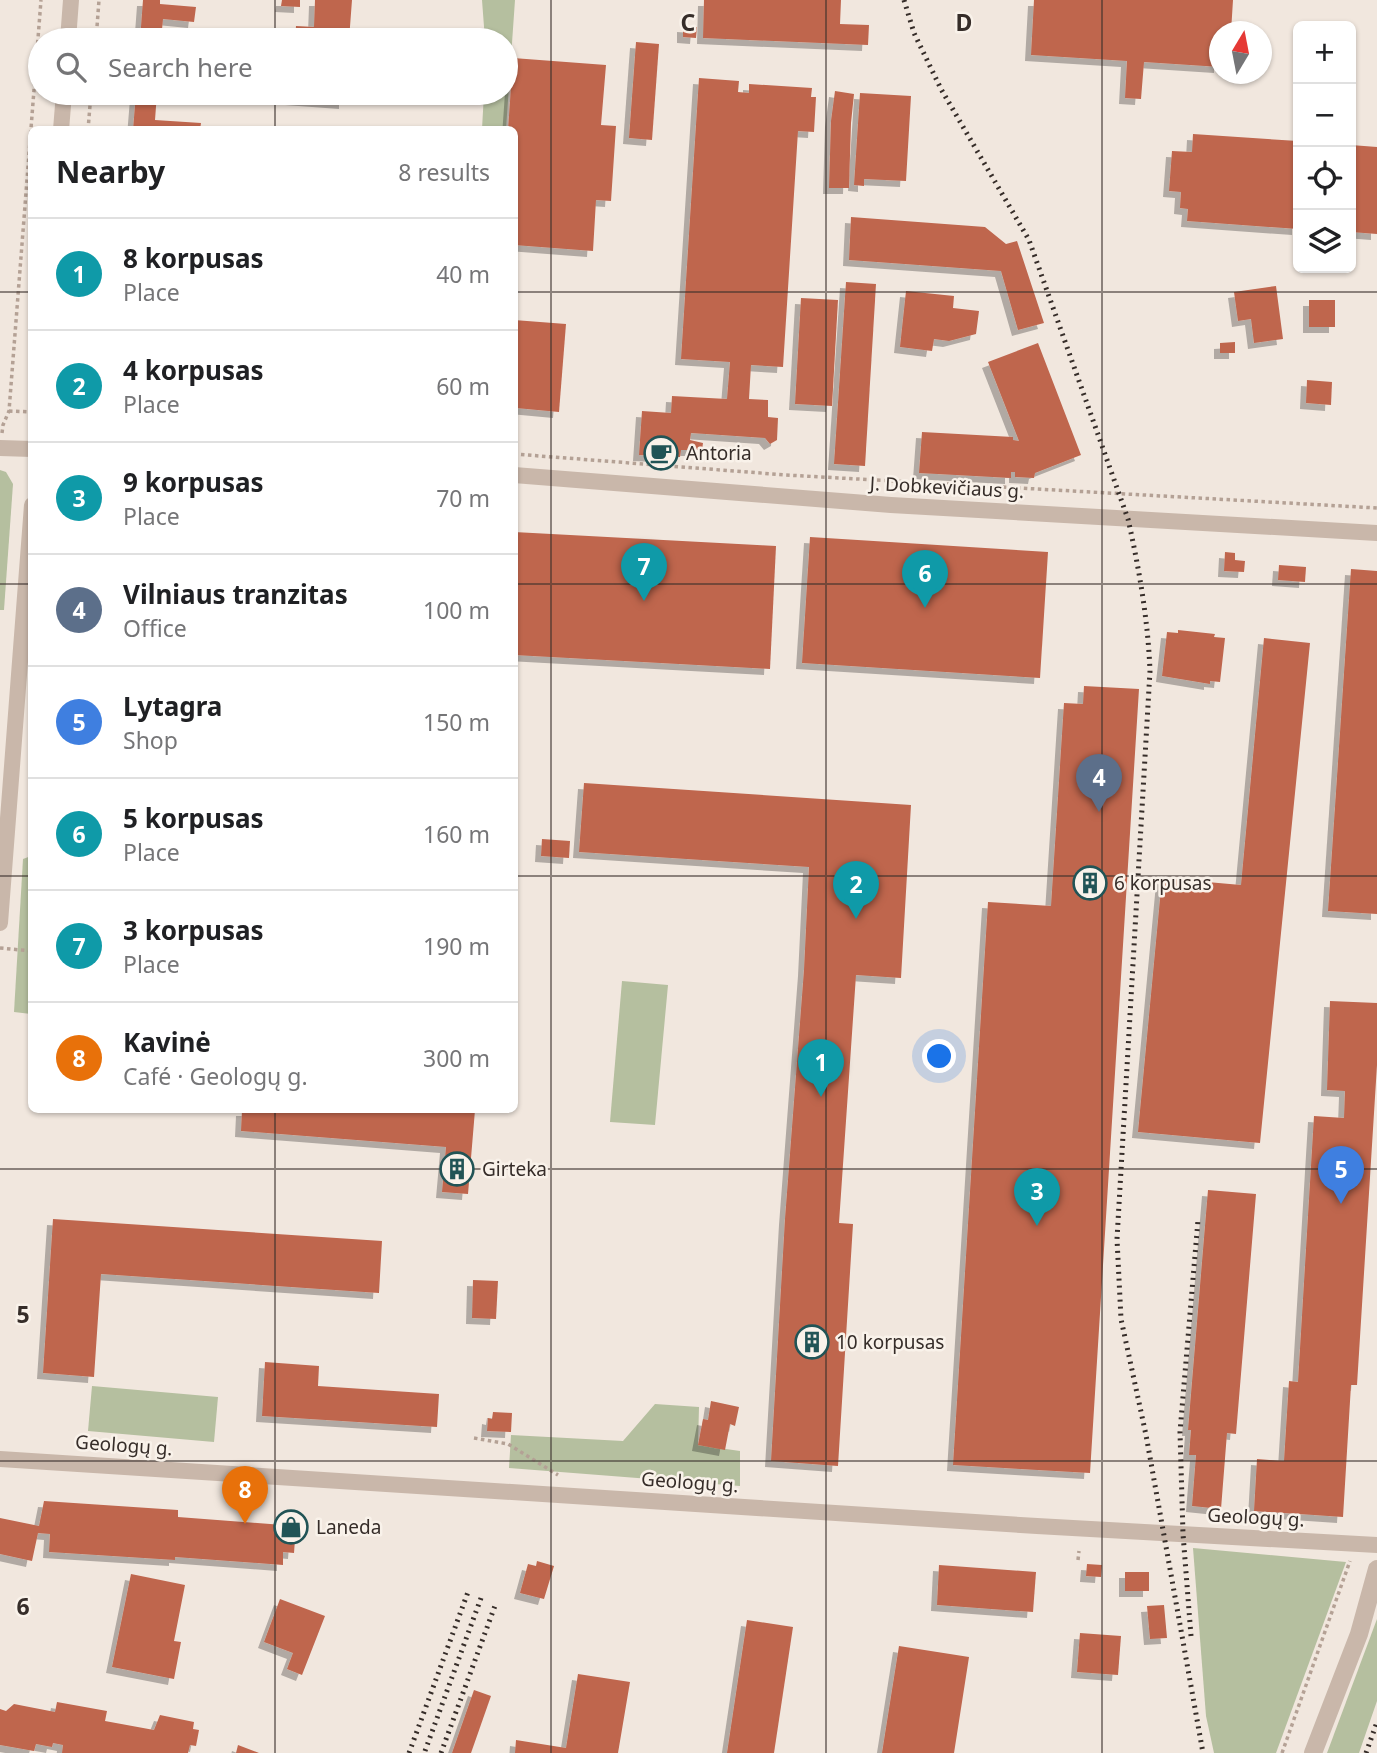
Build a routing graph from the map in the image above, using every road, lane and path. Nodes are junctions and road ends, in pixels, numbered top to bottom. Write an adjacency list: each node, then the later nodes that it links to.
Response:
1 (41, 0): 4 (path)
2 (71, 0): 5 (street)
3 (99, 0): 6 (path)
4 (39, 28)
5 (69, 28)
6 (97, 28)
7 (33, 105): 10 (path)
8 (63, 105): 11 (street)
9 (90, 105): 12 (path)
10 (31, 126)
11 (61, 126)
12 (88, 126)
13 (28, 167): 14 (path)
14 (9, 411): 15 (path); 16 (path)
15 (28, 412)
16 (1, 425): 17 (path)
17 (0, 448): 18 (street)
18 (28, 449)
19 (518, 454): 21 (path)
20 (518, 475): 22 (street, J. Dobkevičiaus g.)
21 (1377, 508)
22 (1377, 533)
23 (28, 557): 24 (street)
24 (0, 923)
25 (0, 948): 26 (path)
26 (28, 951)
27 (474, 1438): 29 (path)
28 (0, 1459): 30 (street, Geologų g.)
29 (558, 1475)
30 (1352, 1544): 31 (street, Geologų g.); 35 (path)
31 (1377, 1545)
32 (1079, 1552): 33 (path)
33 (1078, 1560)
34 (1377, 1569): 36 (street)
35 (1282, 1753)
36 (1313, 1753)

